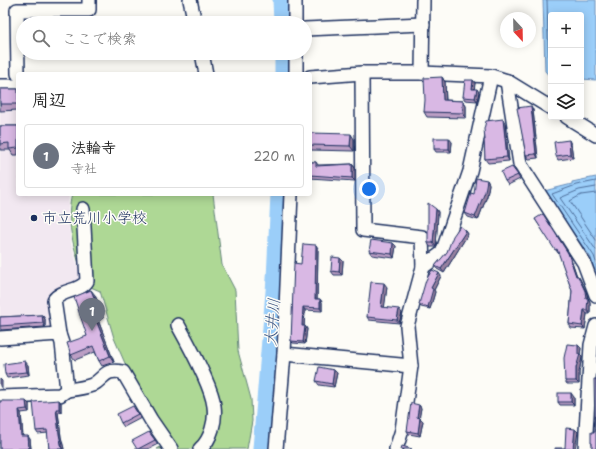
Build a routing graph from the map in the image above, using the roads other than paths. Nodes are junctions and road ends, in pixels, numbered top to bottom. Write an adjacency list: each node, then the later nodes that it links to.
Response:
1 (89, 0): 5 (street)
2 (190, 0): 6 (street)
3 (295, 0): 7 (street)
4 (423, 0): 8 (street)
5 (17, 16)
6 (193, 16)
7 (295, 16)
8 (423, 24): 9 (street); 16 (street)
9 (312, 29)
10 (18, 60): 13 (street)
11 (203, 60): 14 (street)
12 (296, 60): 15 (street)
13 (18, 72)
14 (206, 72)
15 (296, 72)
16 (422, 72): 17 (street); 18 (street)
17 (362, 73): 19 (street); 28 (street)
18 (491, 76): 20 (street); 28 (street)
19 (312, 77)
20 (507, 80): 23 (street); 29 (street)
21 (0, 86): 22 (street)
22 (16, 86)
23 (548, 106)
24 (572, 120): 25 (street)
25 (596, 135)
26 (292, 196): 34 (street)
27 (83, 209): 32 (street)
28 (423, 267): 35 (street)
29 (596, 295)
30 (178, 325): 39 (street)
31 (596, 326): 42 (street)
32 (59, 334): 33 (street); 36 (street)
33 (0, 338)
34 (284, 354): 35 (street); 40 (street)
35 (411, 366): 41 (street)
36 (67, 390): 37 (street); 38 (street)
37 (0, 397)
38 (171, 449)
39 (200, 449)
40 (276, 449)
41 (396, 449)
42 (585, 449)

